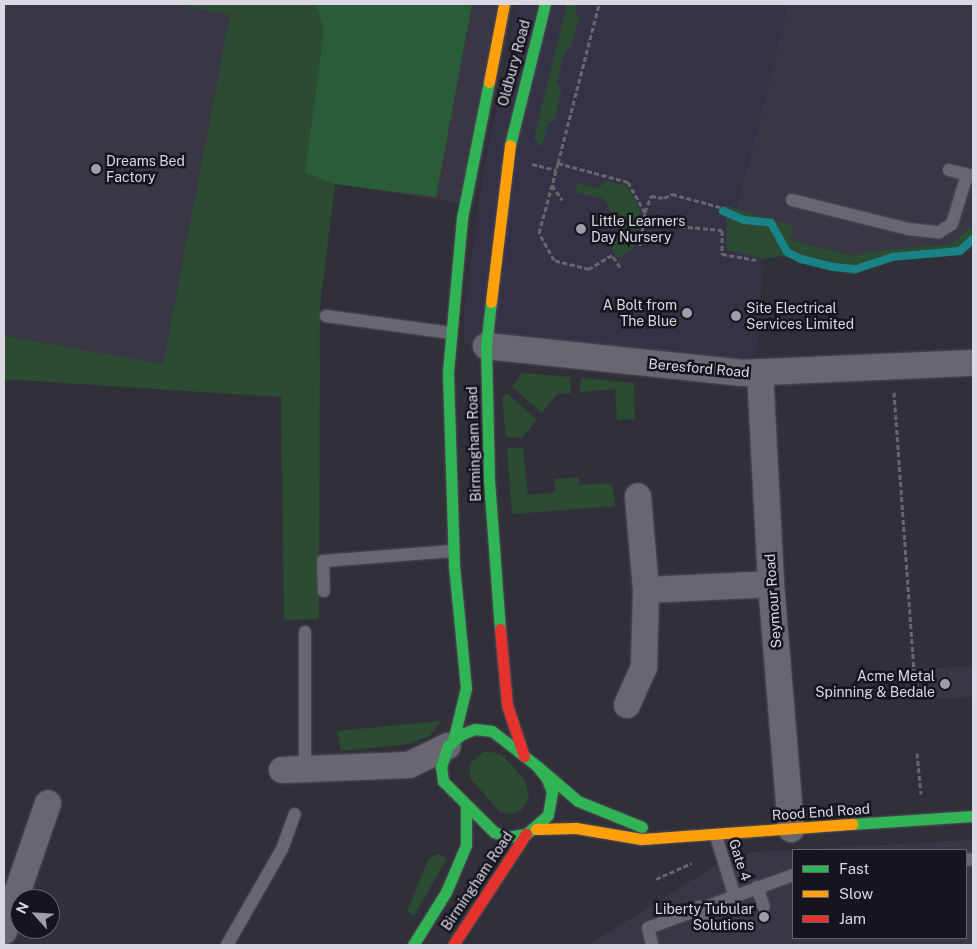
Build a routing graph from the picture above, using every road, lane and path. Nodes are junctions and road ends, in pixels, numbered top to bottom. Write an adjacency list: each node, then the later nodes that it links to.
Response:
1 (504, 4): 4 (main road, Oldbury Road)
2 (545, 4): 5 (main road, Oldbury Road)
3 (599, 4): 7 (path)
4 (479, 126): 21 (main road, Birmingham Road)
5 (512, 130): 22 (main road, Birmingham Road)
6 (527, 163): 8 (path)
7 (558, 163): 8 (path); 15 (path)
8 (556, 170): 11 (path)
9 (949, 170): 10 (lane)
10 (970, 176): 13 (lane)
11 (552, 185): 12 (path); 19 (path)
12 (562, 200)
13 (792, 200)
14 (720, 207): 15 (path)
15 (645, 213): 16 (path)
16 (643, 223): 17 (path); 18 (path)
17 (640, 246)
18 (756, 260)
19 (620, 267)
20 (326, 316): 21 (lane)
21 (451, 333): 27 (main road, Birmingham Road)
22 (486, 346): 24 (street, Beresford Road); 36 (main road, Birmingham Road)
23 (973, 363): 24 (street, Beresford Road)
24 (760, 372): 28 (street, Seymour Road)
25 (894, 389): 32 (path)
26 (638, 496): 29 (street)
27 (453, 551): 30 (lane); 34 (main road, Birmingham Road)
28 (771, 584): 29 (street); 46 (street, Seymour Road)
29 (646, 590): 33 (street)
30 (324, 591)
31 (305, 632): 39 (lane)
32 (914, 674)
33 (627, 705)
34 (451, 744): 36 (main road, Birmingham Road); 37 (street); 40 (main road, Birmingham Road)
35 (917, 753): 41 (path)
36 (524, 756): 38 (main road, Birmingham Road)
37 (409, 765): 39 (street); 40 (street)
38 (536, 766): 47 (main road, Birmingham Road); 48 (main road, Rood End Road)
39 (294, 770)
40 (446, 784): 43 (main road, Birmingham Road)
41 (921, 802)
42 (48, 803): 58 (street)
43 (466, 805): 47 (main road, Birmingham Road); 61 (main road, Birmingham Road)
44 (295, 814): 60 (lane)
45 (973, 816): 46 (main road, Rood End Road)
46 (791, 829): 49 (main road, Rood End Road)
47 (531, 832): 48 (main road, Rood End Road); 62 (main road, Birmingham Road)
48 (670, 836): 49 (main road, Rood End Road)
49 (716, 836): 50 (lane, Gate 4)
50 (721, 851): 52 (path); 54 (lane, Gate 4)
51 (792, 875): 53 (lane)
52 (656, 878)
53 (757, 887): 54 (lane); 56 (lane)
54 (734, 894): 55 (lane)
55 (699, 907): 57 (lane); 59 (lane)
56 (764, 907)
57 (706, 926)
58 (4, 931)
59 (652, 944)
60 (227, 945)
61 (413, 945)
62 (453, 945)

